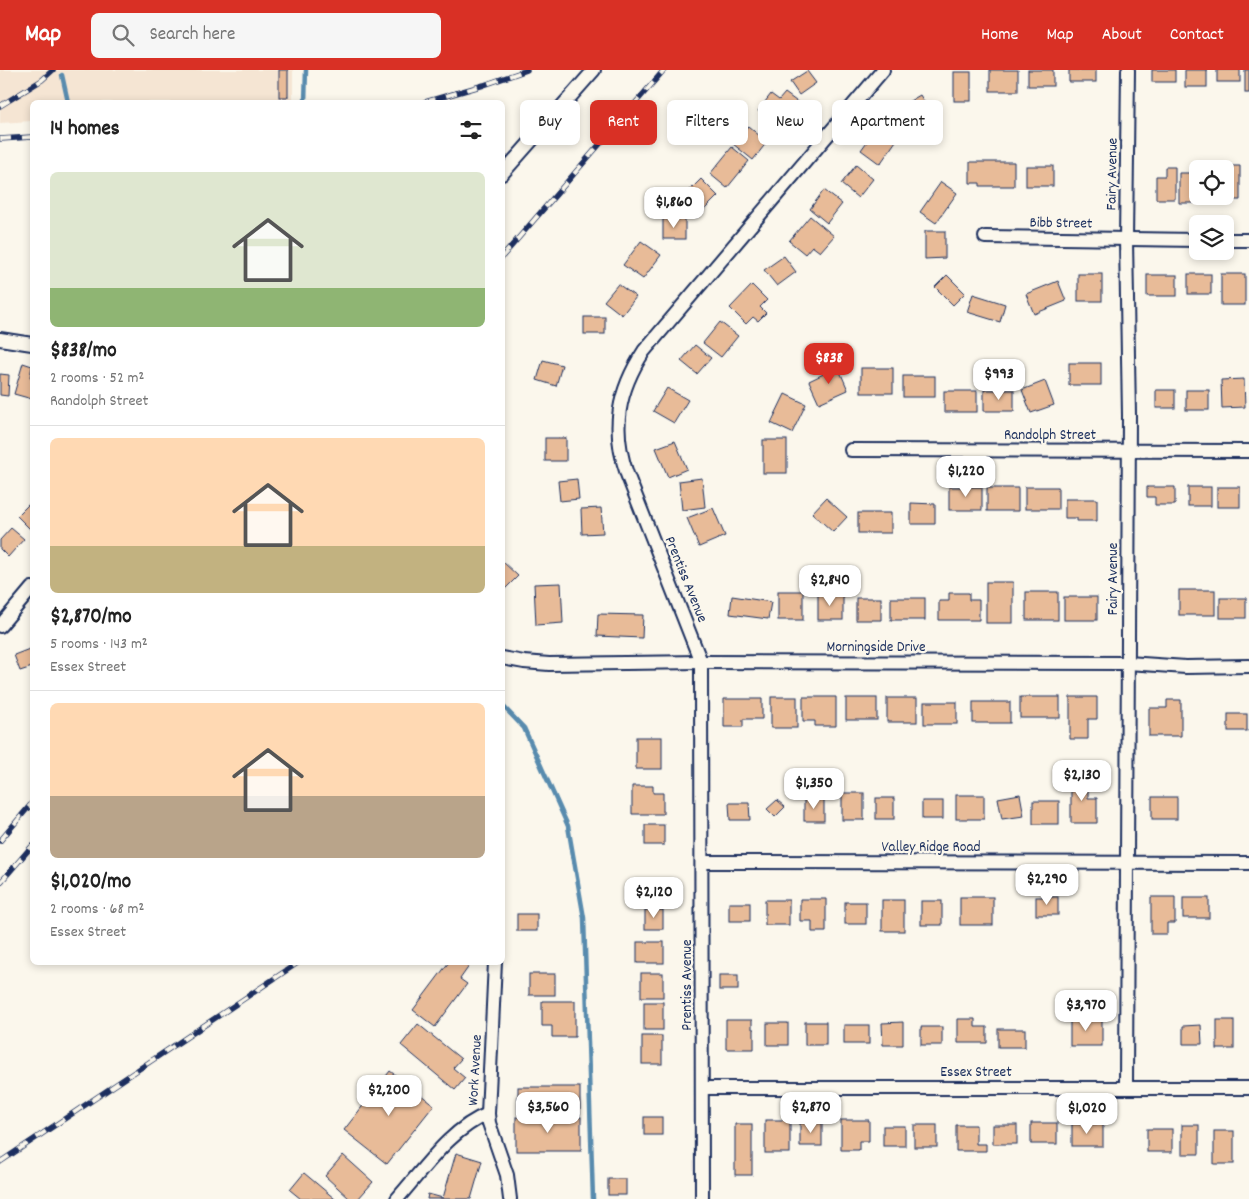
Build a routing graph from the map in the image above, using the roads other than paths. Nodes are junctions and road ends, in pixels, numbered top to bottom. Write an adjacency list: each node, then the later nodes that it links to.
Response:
1 (594, 70): 4 (street)
2 (883, 70): 18 (street, Prentiss Avenue)
3 (1128, 70): 6 (street, Fairy Avenue)
4 (505, 171)
5 (984, 237): 6 (street, Bibb Street)
6 (1126, 240): 7 (street, Bibb Street); 13 (street, Fairy Avenue)
7 (1189, 240)
8 (1234, 240): 9 (street)
9 (1249, 240)
10 (0, 339): 11 (street)
11 (30, 344)
12 (851, 450): 13 (street, Randolph Street)
13 (1128, 450): 14 (street, Randolph Street); 19 (street, Fairy Avenue)
14 (1249, 451)
15 (30, 590): 16 (street)
16 (0, 626)
17 (505, 659): 18 (street, Morningside Drive)
18 (701, 662): 19 (street, Morningside Drive); 21 (street, Prentiss Avenue)
19 (1128, 663): 20 (street, Morningside Drive); 22 (street, Fairy Avenue)
20 (1249, 666)
21 (702, 862): 22 (street, Valley Ridge Road); 26 (street, Prentiss Avenue)
22 (1127, 863): 23 (street, Valley Ridge Road); 25 (street, Fairy Avenue)
23 (1249, 863)
24 (495, 965): 28 (street, Work Avenue)
25 (1126, 1087): 26 (street, Essex Street); 27 (street, Essex Street)
26 (702, 1088): 31 (street, Prentiss Avenue)
27 (1249, 1088)
28 (488, 1114): 29 (street, Work Avenue); 30 (street)
29 (396, 1199)
30 (510, 1199)
31 (702, 1199)

